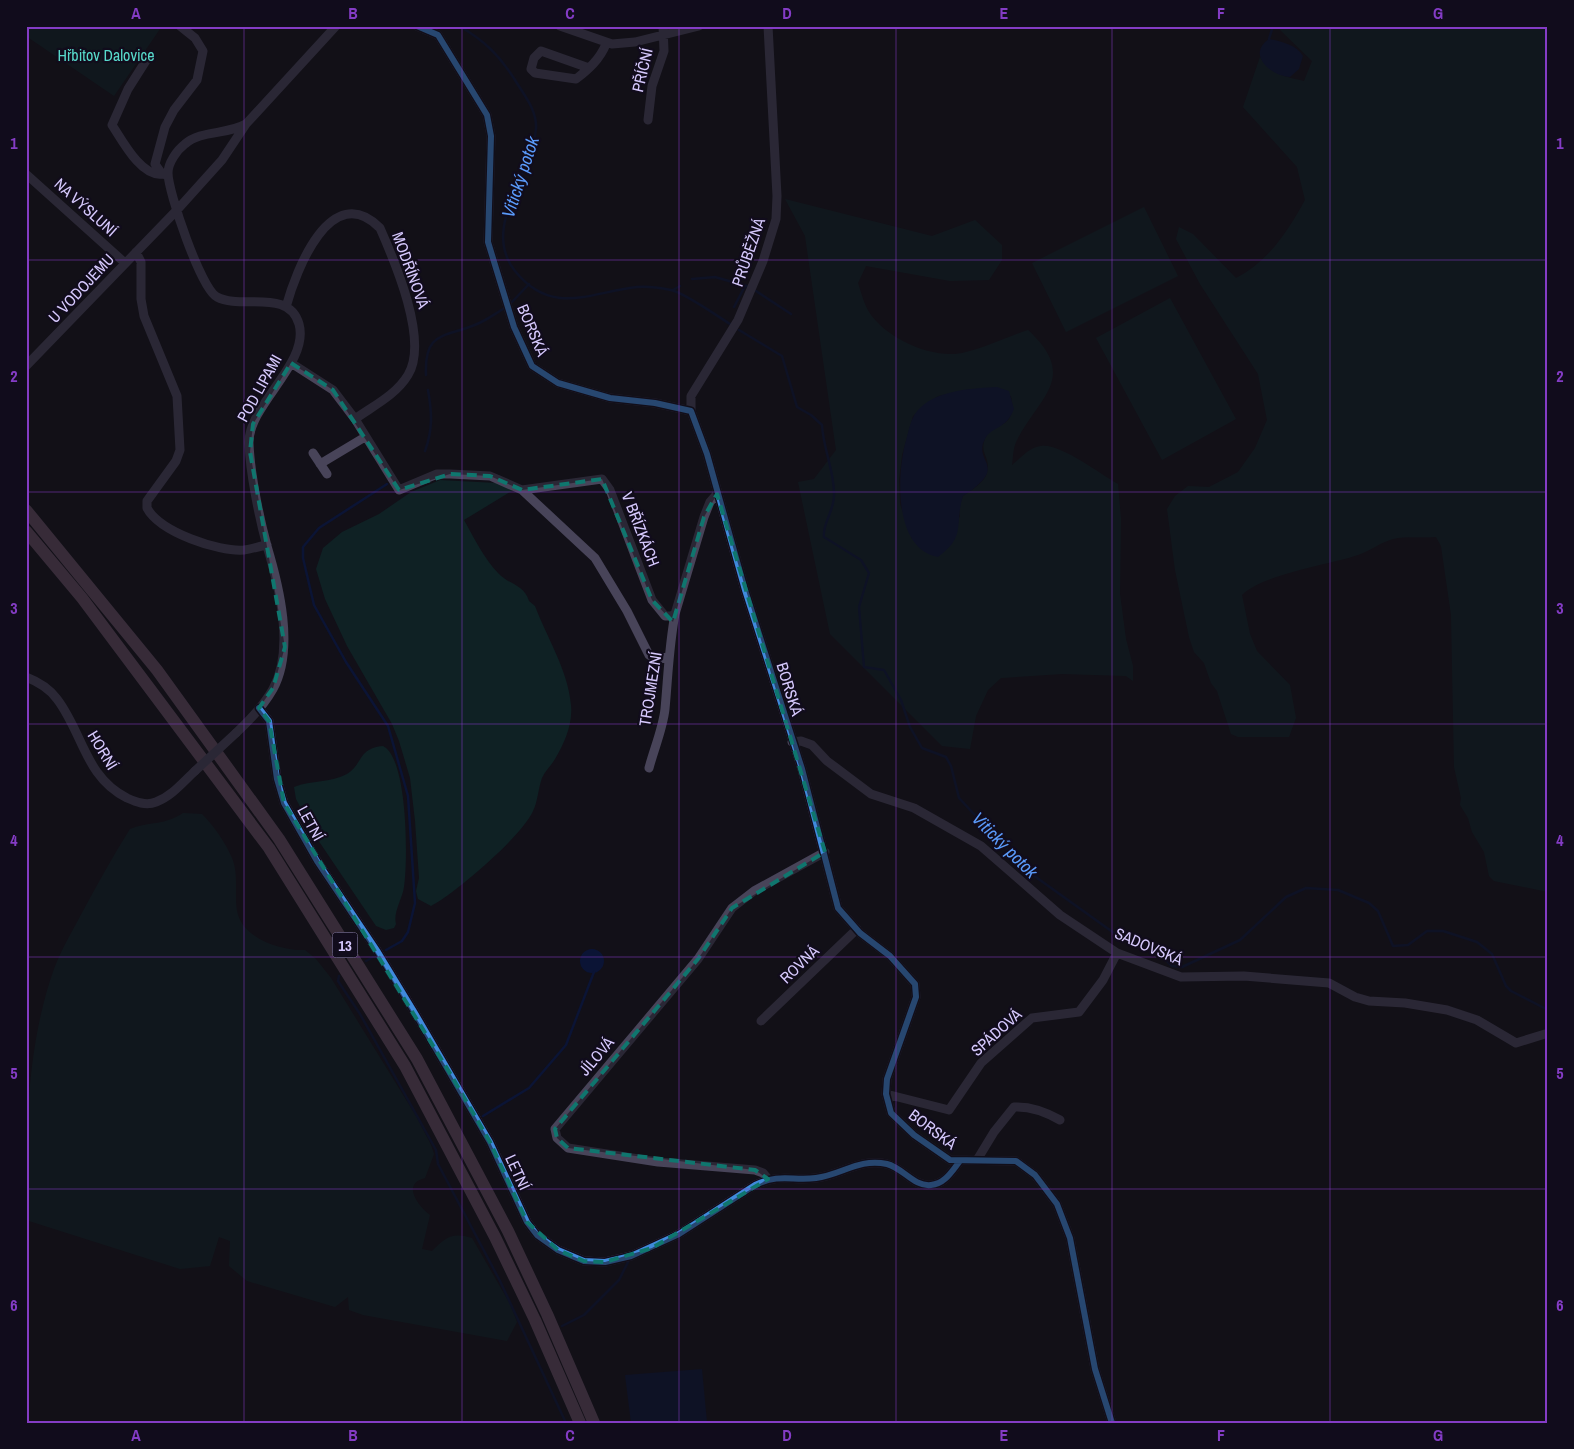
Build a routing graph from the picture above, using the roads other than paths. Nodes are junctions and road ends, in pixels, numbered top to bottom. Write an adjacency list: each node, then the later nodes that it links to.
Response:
1 (180, 26): 14 (street)
2 (336, 26): 12 (street, U VODOJEMU)
3 (416, 26): 21 (street, BORSKÁ)
4 (560, 26): 8 (street)
5 (699, 26): 7 (street)
6 (768, 26): 21 (street, PRŮBĚŽNÁ)
7 (663, 31): 8 (street); 11 (street, PŘÍČNÍ)
8 (606, 44): 10 (street)
9 (147, 59): 14 (street)
10 (589, 68): 10 (street)
11 (648, 120)
12 (246, 124): 14 (street); 15 (street, U VODOJEMU)
13 (26, 174): 17 (street, NA VÝSLUNÍ)
14 (165, 174): 15 (street)
15 (177, 210): 16 (street, U VODOJEMU); 18 (street)
16 (136, 252): 17 (street, U VODOJEMU); 31 (street)
17 (125, 263): 20 (street, U VODOJEMU)
18 (286, 307): 19 (street, POD LIPAMI); 22 (street, MODŘÍNOVÁ)
19 (291, 363): 22 (street); 31 (street, POD LIPAMI)
20 (26, 366)
21 (691, 411): 28 (street, BORSKÁ)
22 (355, 419): 23 (street)
23 (365, 437): 25 (street); 27 (street)
24 (313, 453): 25 (street)
25 (320, 464): 26 (street)
26 (326, 474)
27 (522, 490): 32 (street, V BŘÍZKÁCH); 33 (street)
28 (717, 494): 32 (street); 36 (street, BORSKÁ)
29 (26, 510): 49 (highway, 13)
30 (26, 531): 48 (highway, 13)
31 (267, 545): 35 (street, POD LIPAMI)
32 (675, 614): 33 (street, TROJMEZNÍ)
33 (668, 656): 37 (street, TROJMEZNÍ)
34 (26, 677): 35 (street, HORNÍ, bridge)
35 (259, 708): 47 (street, LETNÍ)
36 (792, 742): 38 (street, BORSKÁ); 40 (street, SADOVSKÁ)
37 (649, 768)
38 (825, 852): 39 (street, BORSKÁ); 47 (street, JÍLOVÁ)
39 (857, 929): 41 (street, ROVNÁ); 43 (street, BORSKÁ)
40 (1117, 953): 42 (street, SADOVSKÁ); 43 (street, SPÁDOVÁ)
41 (761, 1021)
42 (1546, 1034)
43 (886, 1094): 46 (street, BORSKÁ)
44 (1060, 1120): 45 (street)
45 (977, 1160): 46 (street, BORSKÁ); 50 (street, BORSKÁ)
46 (960, 1161): 47 (street, LETNÍ)
47 (768, 1179)
48 (580, 1423)
49 (594, 1423)
50 (1112, 1423)

